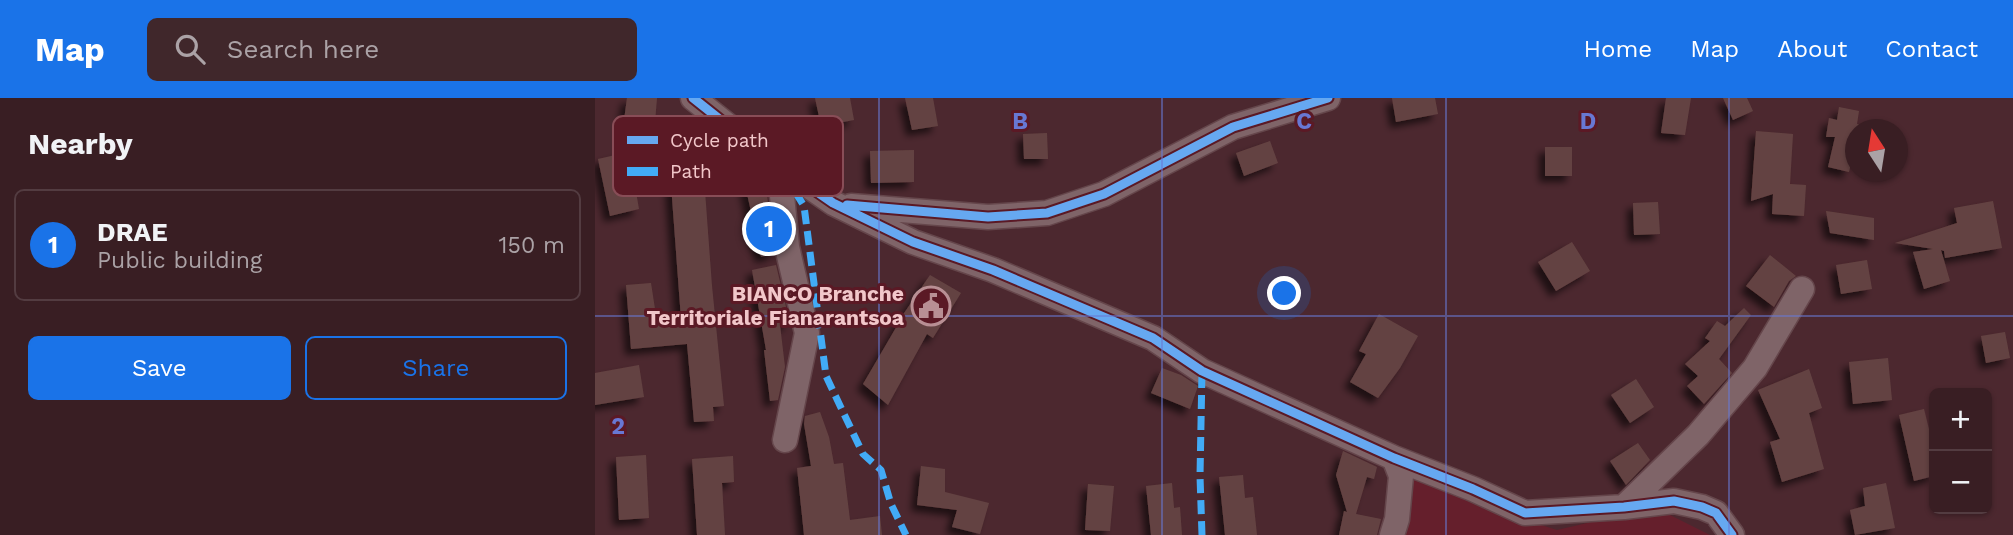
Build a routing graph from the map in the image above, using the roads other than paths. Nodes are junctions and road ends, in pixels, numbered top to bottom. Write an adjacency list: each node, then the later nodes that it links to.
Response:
1 (693, 98): 3 (street)
2 (1328, 98): 6 (street)
3 (716, 116)
4 (782, 196): 8 (street)
5 (822, 196): 6 (street)
6 (833, 204): 9 (street)
7 (1802, 289): 10 (street)
8 (785, 440)
9 (1394, 458): 10 (street); 11 (street)
10 (1624, 507): 12 (street)
11 (1392, 535)
12 (1732, 535)

